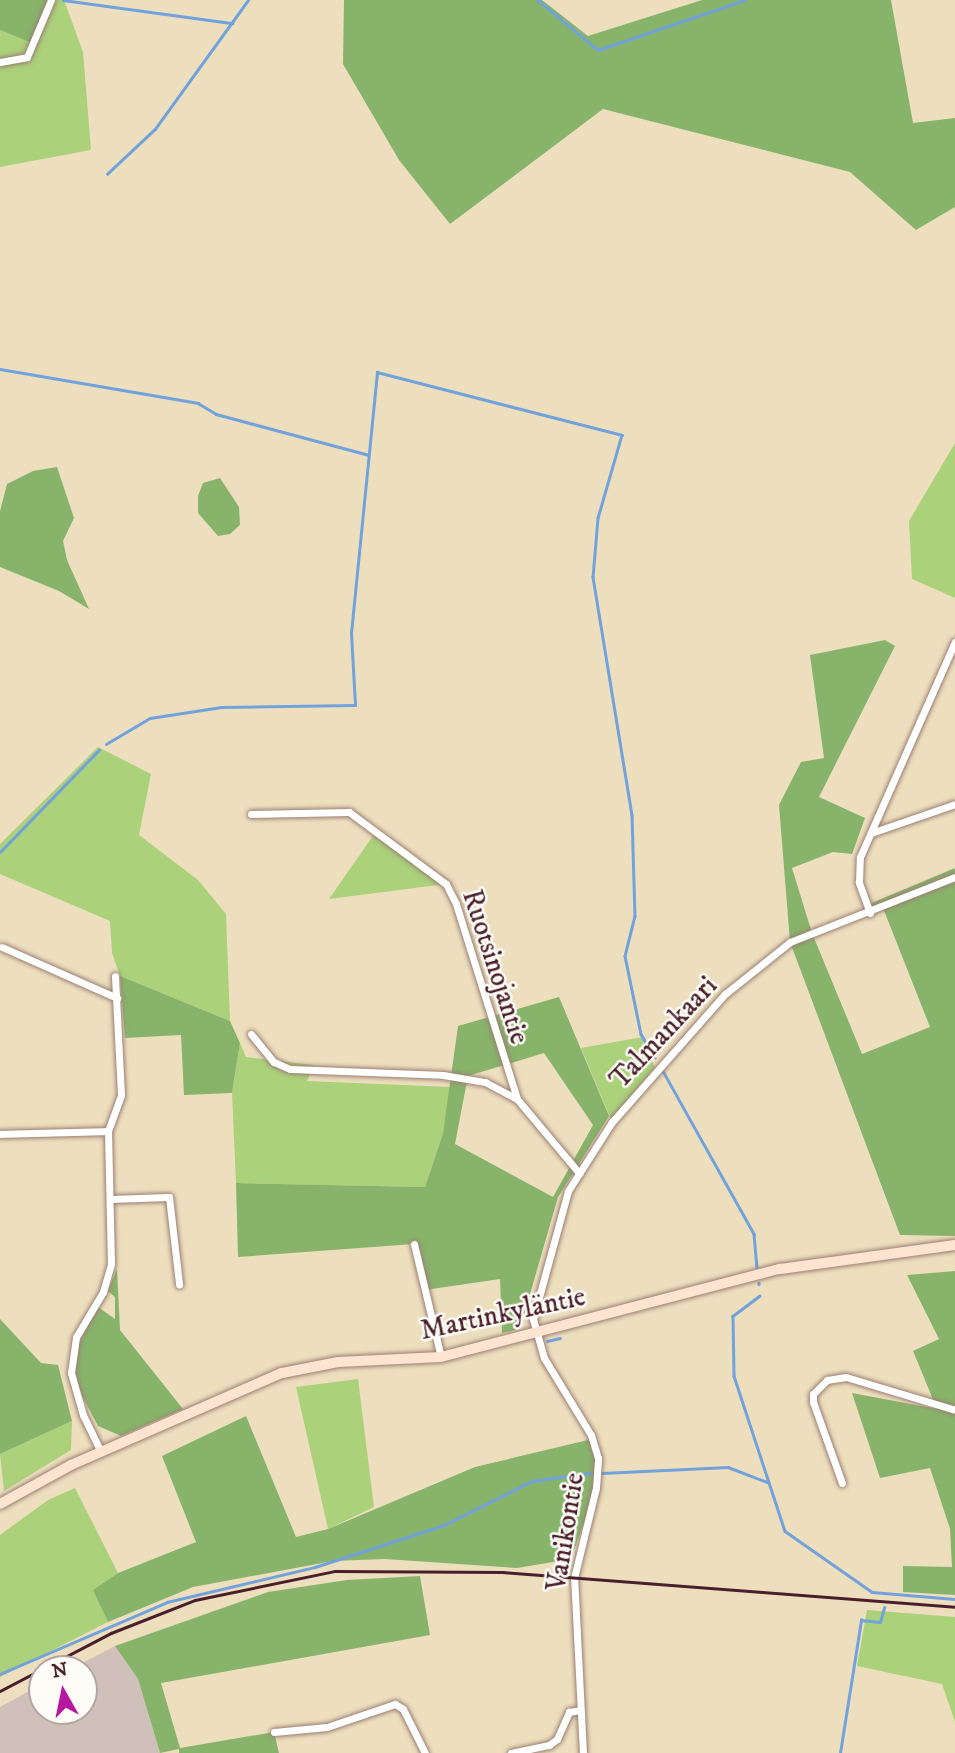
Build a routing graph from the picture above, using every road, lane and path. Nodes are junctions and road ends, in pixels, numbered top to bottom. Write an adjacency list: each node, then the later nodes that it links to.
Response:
1 (51, 0): 2 (street)
2 (0, 62)
3 (955, 642): 6 (street)
4 (955, 804): 6 (street)
5 (251, 814): 13 (street, Ruotsinojantie)
6 (871, 833): 8 (street)
7 (955, 877): 8 (street, Talmankaari)
8 (870, 913): 16 (street, Talmankaari)
9 (2, 947): 11 (street)
10 (116, 976): 11 (street)
11 (117, 998): 14 (street)
12 (251, 1034): 13 (street)
13 (517, 1099): 16 (street, Ruotsinojantie)
14 (108, 1131): 15 (street); 17 (street)
15 (0, 1134)
16 (579, 1173): 21 (street, Talmankaari)
17 (110, 1199): 20 (street); 24 (street)
18 (414, 1244): 22 (street)
19 (955, 1245): 21 (street, Martinkyläntie)
20 (179, 1284)
21 (534, 1334): 22 (street, Martinkyläntie); 27 (street, Vanikontie)
22 (441, 1357): 24 (street, Martinkyläntie)
23 (955, 1410): 25 (street)
24 (101, 1452): 26 (street, Martinkyläntie)
25 (842, 1483)
26 (0, 1504)
27 (580, 1710): 30 (street); 31 (street, Vanikontie)
28 (274, 1732): 29 (street)
29 (425, 1753)
30 (511, 1753)
31 (583, 1753)

